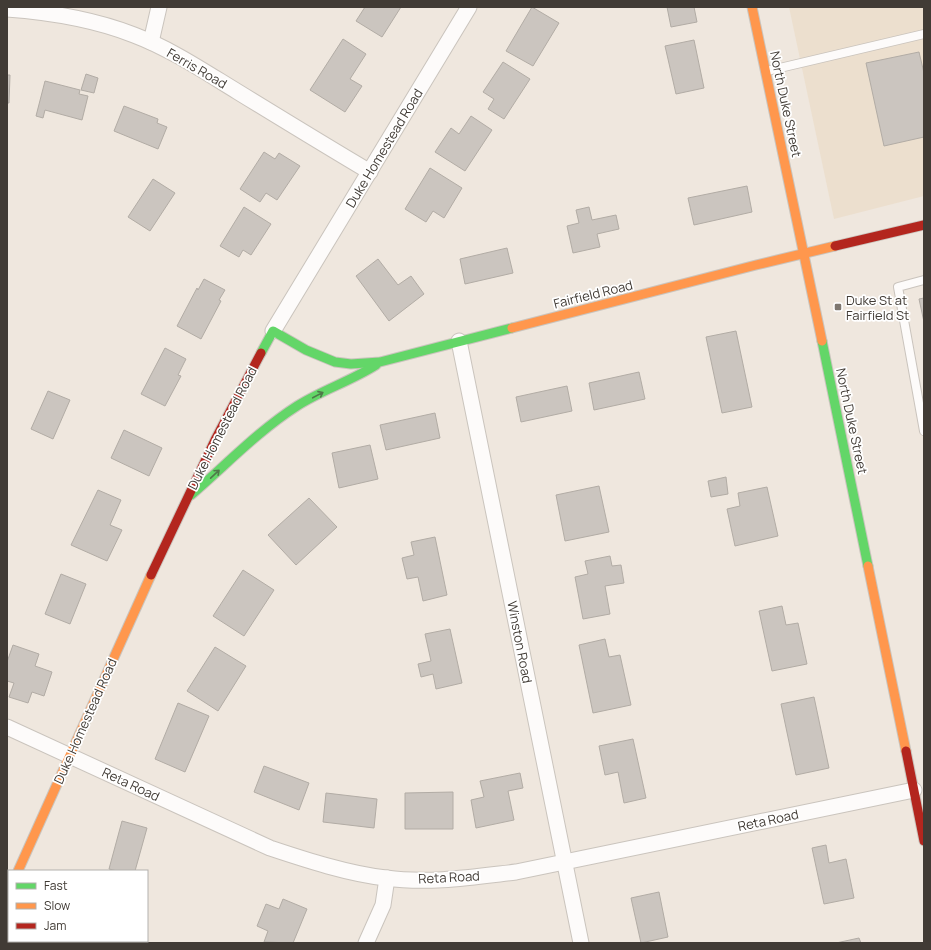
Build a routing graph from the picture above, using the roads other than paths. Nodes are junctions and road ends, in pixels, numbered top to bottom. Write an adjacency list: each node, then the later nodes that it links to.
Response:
1 (159, 7): 6 (street)
2 (468, 7): 8 (street, Duke Homestead Road)
3 (752, 7): 7 (main road, North Duke Street)
4 (7, 9): 6 (street, Ferris Road)
5 (924, 34): 7 (lane)
6 (151, 42): 8 (street, Ferris Road)
7 (765, 71): 10 (main road, North Duke Street)
8 (370, 172): 12 (street, Duke Homestead Road)
9 (924, 225): 10 (main road, Fairfield Road)
10 (804, 253): 13 (main road, Fairfield Road); 19 (main road, North Duke Street)
11 (924, 280): 15 (lane)
12 (273, 331): 14 (main road, Fairfield Road); 16 (main road, Duke Homestead Road)
13 (459, 341): 14 (main road, Fairfield Road); 21 (street, Winston Road)
14 (380, 362): 16 (main road, one-way to 14)
15 (924, 431)
16 (186, 500): 18 (main road, Duke Homestead Road)
17 (7, 727): 18 (street, Reta Road)
18 (70, 756): 22 (main road, Duke Homestead Road); 23 (street, Reta Road)
19 (914, 790): 20 (main road, North Duke Street); 21 (street, Reta Road)
20 (924, 841)
21 (565, 862): 23 (street, Reta Road); 25 (street, Winston Road)
22 (18, 870)
23 (387, 878): 24 (street)
24 (366, 943)
25 (581, 943)

